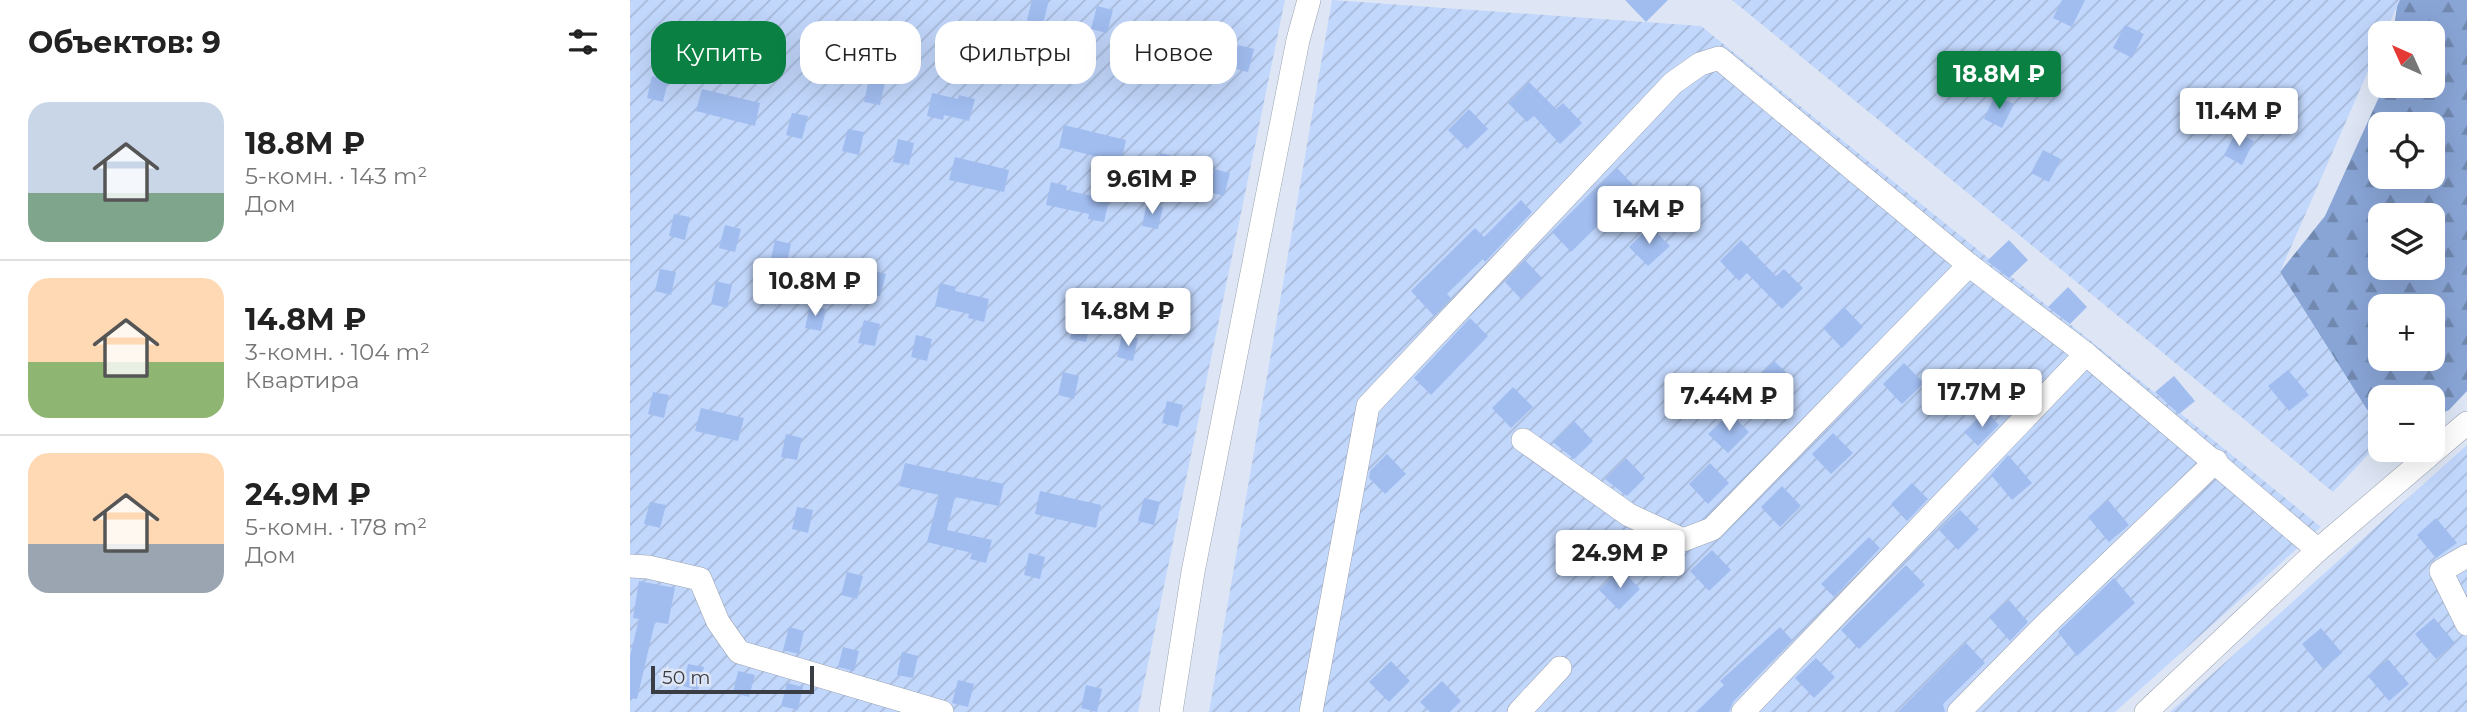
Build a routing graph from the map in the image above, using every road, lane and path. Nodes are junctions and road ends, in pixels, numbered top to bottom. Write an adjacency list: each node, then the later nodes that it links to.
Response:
1 (1309, 0): 13 (street)
2 (1969, 265): 3 (street); 5 (street); 14 (street)
3 (2086, 354): 6 (street); 16 (street)
4 (2467, 423): 7 (street)
5 (1523, 440)
6 (2216, 461): 7 (street); 17 (street)
7 (2318, 550): 18 (street)
8 (2467, 556): 10 (street)
9 (630, 566): 12 (street)
10 (2467, 624)
11 (1560, 668): 15 (street)
12 (942, 712)
13 (1171, 712)
14 (1311, 712)
15 (1519, 712)
16 (1743, 712)
17 (1959, 712)
18 (2146, 712)

